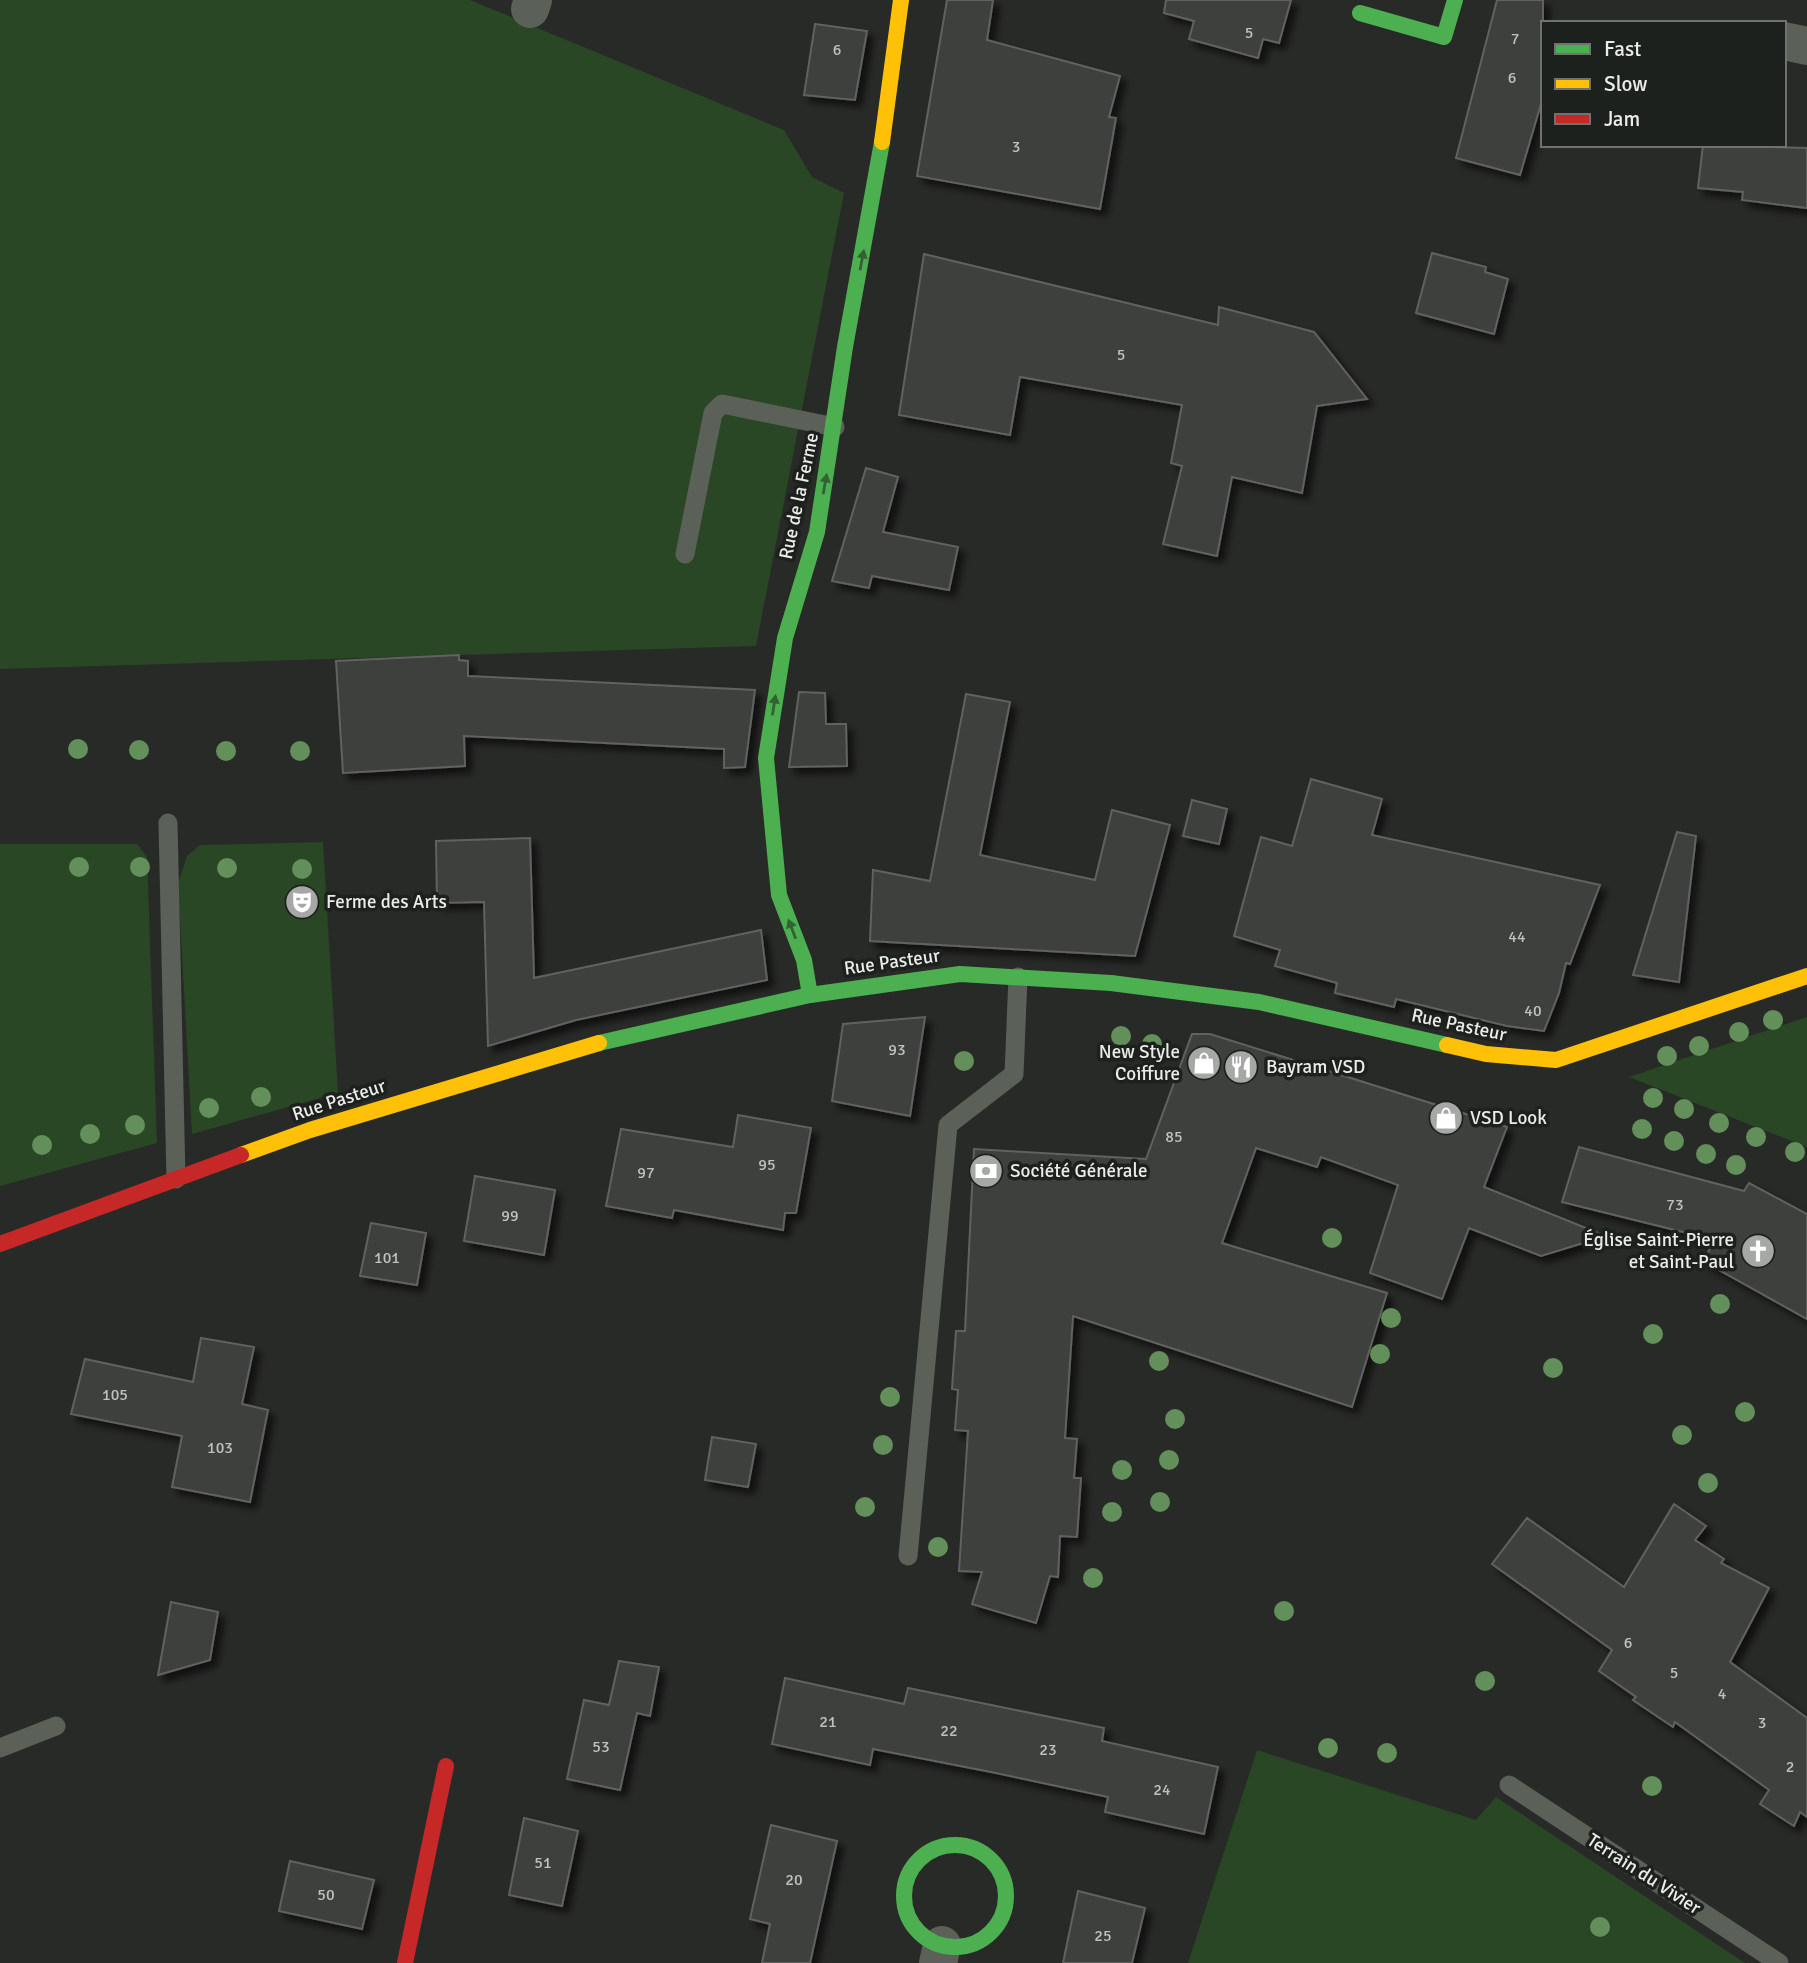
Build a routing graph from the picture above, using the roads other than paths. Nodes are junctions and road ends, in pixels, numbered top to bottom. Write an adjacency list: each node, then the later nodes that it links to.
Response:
1 (901, 0): 6 (street, Rue de la Ferme, one-way to 1)
2 (1455, 0): 3 (street)
3 (1360, 13)
4 (1786, 41): 5 (street)
5 (1807, 46)
6 (835, 427): 7 (lane); 11 (street, Rue de la Ferme, one-way to 6)
7 (685, 554)
8 (168, 823): 12 (lane)
9 (1807, 976): 10 (street, Rue Pasteur)
10 (1018, 977): 11 (street, Rue Pasteur); 14 (lane)
11 (810, 995): 12 (street, Rue Pasteur)
12 (176, 1179): 13 (street, Rue Pasteur)
13 (0, 1244)
14 (908, 1556)
15 (57, 1726): 16 (lane)
16 (0, 1748)
17 (446, 1766): 20 (street)
18 (1509, 1785): 21 (lane, Terrain du Vivier)
19 (940, 1954): 19 (street)
20 (405, 1963)
21 (1779, 1963)

